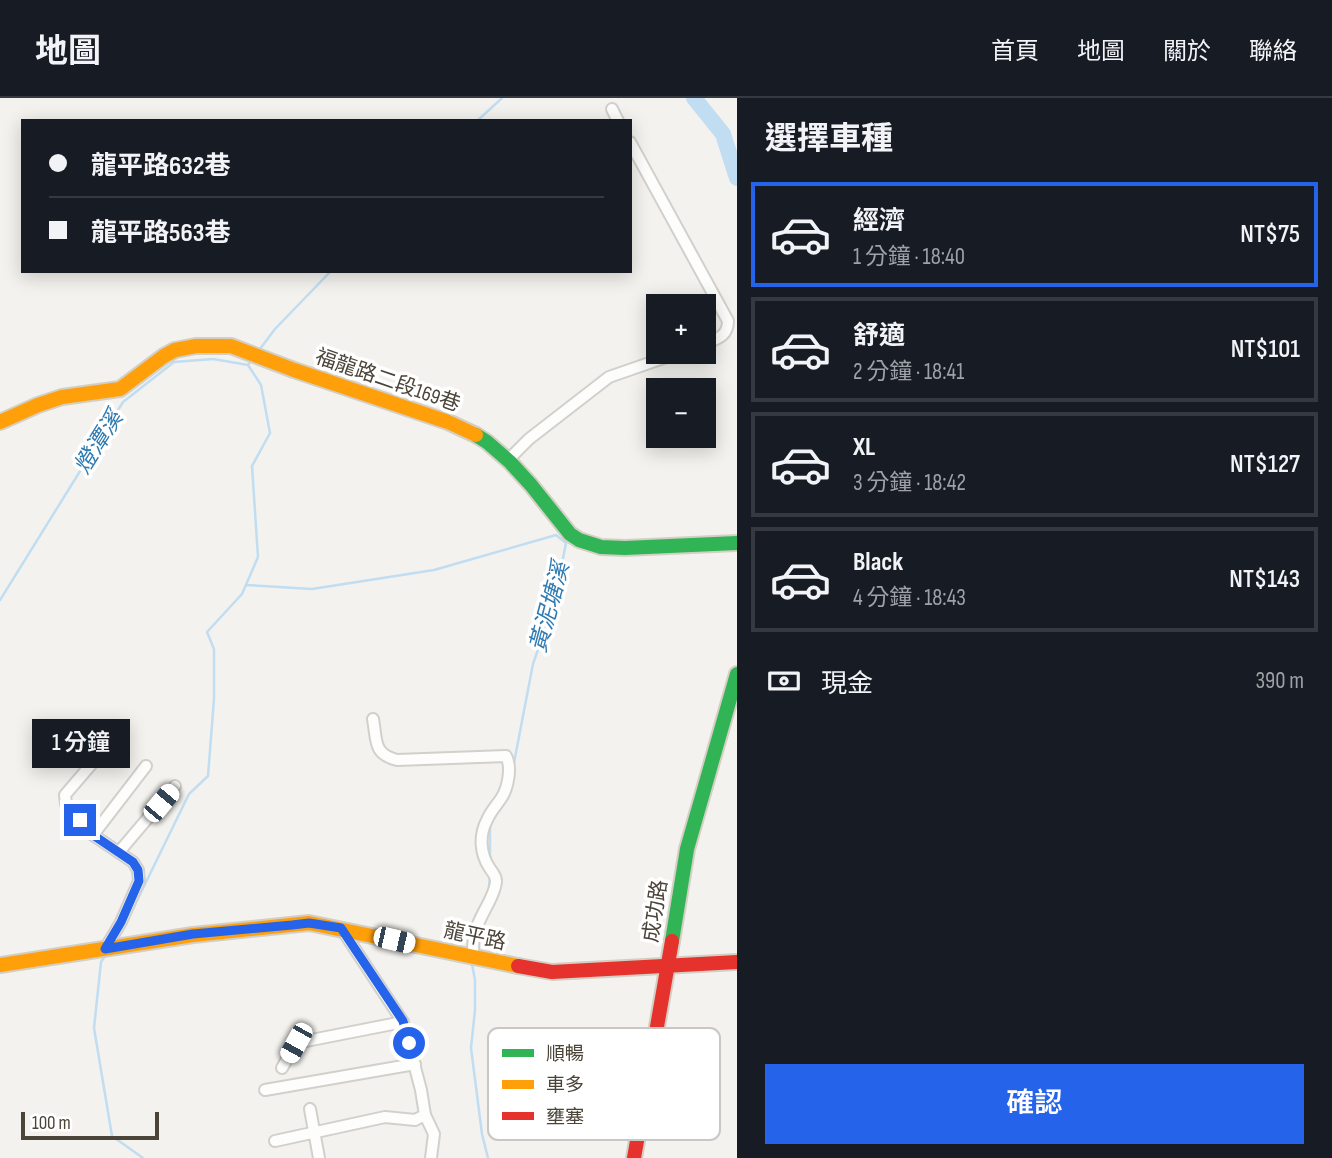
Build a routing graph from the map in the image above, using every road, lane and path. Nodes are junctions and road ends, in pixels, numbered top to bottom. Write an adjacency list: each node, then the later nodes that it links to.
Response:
1 (612, 109): 2 (street)
2 (617, 119)
3 (632, 146): 4 (street)
4 (713, 294)
5 (716, 299): 6 (street)
6 (716, 338)
7 (646, 364): 9 (street)
8 (0, 422): 9 (street, 福龍路二段169巷)
9 (508, 460): 10 (street, 福龍路二段169巷)
10 (737, 542)
11 (737, 674): 23 (street, 成功路)
12 (373, 719): 20 (street)
13 (101, 753): 16 (street)
14 (146, 766): 16 (street)
15 (175, 786): 17 (street)
16 (93, 835): 17 (street)
17 (119, 852): 19 (street)
18 (341, 928): 19 (street, 龍平路); 20 (street, 龍平路); 24 (street)
19 (105, 949): 22 (street, 龍平路)
20 (474, 958): 23 (street, 龍平路)
21 (737, 962): 23 (street, 龍平路)
22 (0, 965)
23 (668, 966): 25 (street, 成功路)
24 (403, 1021): 26 (street); 27 (street)
25 (656, 1028)
26 (415, 1064): 28 (street); 30 (street)
27 (282, 1068)
28 (265, 1090)
29 (310, 1109): 31 (street)
30 (425, 1115): 31 (street); 35 (street)
31 (314, 1133): 33 (street); 34 (street)
32 (637, 1140): 36 (street, 成功路)
33 (275, 1141)
34 (319, 1158)
35 (431, 1158)
36 (634, 1158)

